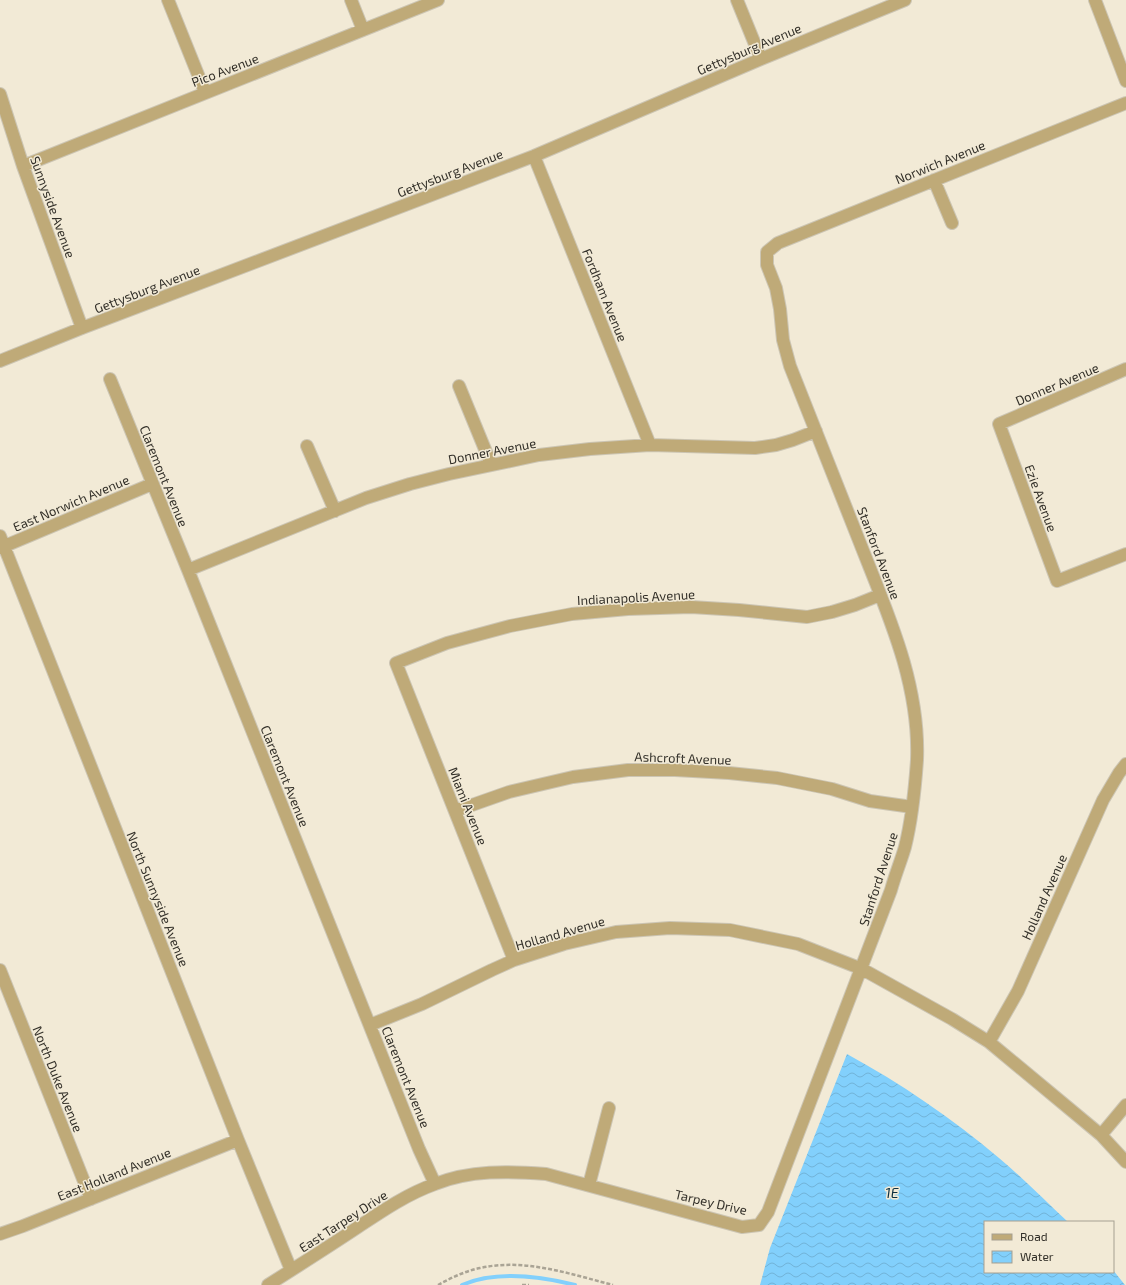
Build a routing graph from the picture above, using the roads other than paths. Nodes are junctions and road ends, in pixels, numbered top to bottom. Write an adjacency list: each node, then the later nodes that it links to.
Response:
1 (168, 0): 10 (street)
2 (351, 0): 7 (street)
3 (438, 0): 7 (street, Pico Avenue)
4 (737, 0): 8 (street)
5 (905, 0): 8 (street, Gettysburg Avenue)
6 (1094, 0): 9 (street)
7 (364, 30): 10 (street, Pico Avenue)
8 (761, 59): 13 (street, Gettysburg Avenue)
9 (1126, 81)
10 (205, 92): 14 (street, Pico Avenue)
11 (0, 94): 14 (street, Sunnyside Avenue)
12 (1126, 103): 15 (street, Norwich Avenue)
13 (534, 156): 18 (street, Gettysburg Avenue); 25 (street, Fordham Avenue)
14 (23, 166): 18 (street, Sunnyside Avenue)
15 (934, 180): 16 (street); 17 (street, Norwich Avenue)
16 (952, 223)
17 (767, 252): 24 (street, Stanford Avenue)
18 (82, 328): 19 (street, Gettysburg Avenue)
19 (0, 362)
20 (1126, 370): 23 (street, Donner Avenue)
21 (110, 379): 28 (street, Claremont Avenue)
22 (459, 386): 27 (street)
23 (999, 424): 31 (street, Ezie Avenue)
24 (816, 430): 25 (street, Donner Avenue); 33 (street, Stanford Avenue)
25 (650, 445): 27 (street, Donner Avenue)
26 (308, 446): 29 (street)
27 (491, 464): 29 (street, Donner Avenue)
28 (152, 484): 30 (street, East Norwich Avenue); 32 (street, Claremont Avenue)
29 (334, 511): 32 (street, Donner Avenue)
30 (1, 543): 46 (street, North Sunnyside Avenue)
31 (1126, 554)
32 (188, 570): 41 (street, Claremont Avenue)
33 (880, 594): 34 (street, Indianapolis Avenue); 36 (street, Stanford Avenue)
34 (396, 663): 37 (street, Miami Avenue)
35 (1126, 764): 42 (street, Holland Avenue)
36 (912, 807): 37 (street, Ashcroft Avenue); 39 (street, Stanford Avenue)
37 (455, 811): 38 (street, Miami Avenue)
38 (514, 960): 39 (street, Holland Avenue); 41 (street, Holland Avenue)
39 (862, 968): 42 (street); 49 (street, Tarpey Drive)
40 (0, 970): 50 (street, North Duke Avenue)
41 (370, 1026): 48 (street, Claremont Avenue)
42 (989, 1042): 45 (street)
43 (1126, 1106): 45 (street)
44 (609, 1108): 49 (street)
45 (1101, 1135): 47 (street)
46 (238, 1140): 50 (street, East Holland Avenue); 52 (street, North Sunnyside Avenue)
47 (1126, 1162)
48 (435, 1184): 49 (street, Tarpey Drive); 52 (street, East Tarpey Drive)
49 (589, 1185)
50 (91, 1199): 51 (street, East Holland Avenue)
51 (0, 1234)
52 (291, 1270): 53 (street, East Tarpey Drive)
53 (268, 1285)

